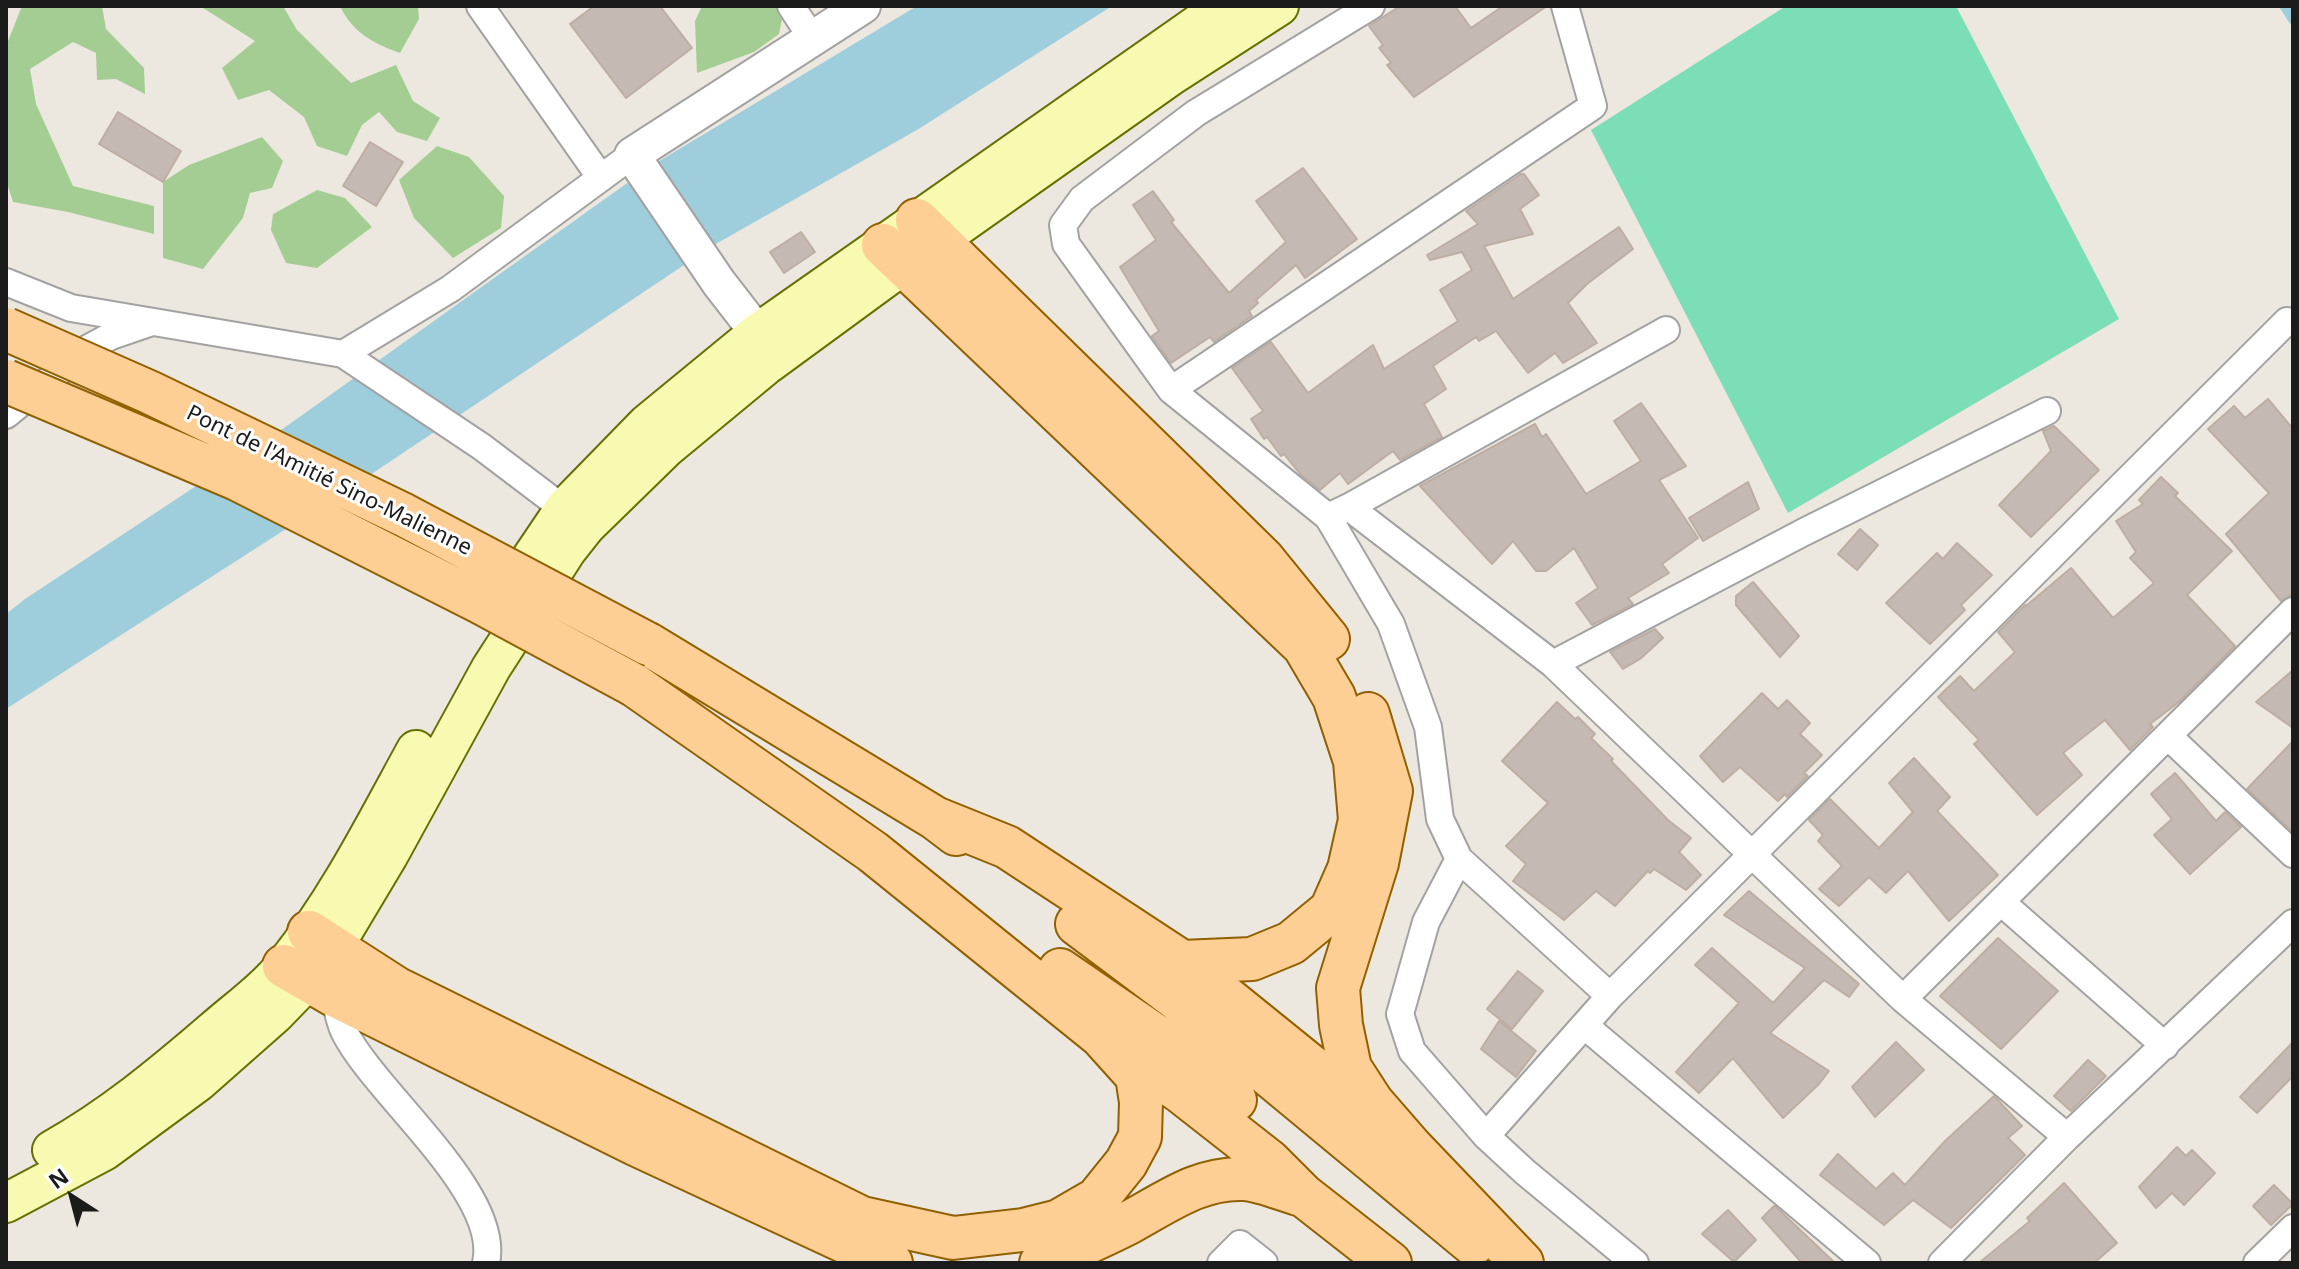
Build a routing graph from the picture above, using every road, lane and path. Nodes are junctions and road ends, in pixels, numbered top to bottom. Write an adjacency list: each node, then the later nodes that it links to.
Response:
1 (480, 6): 12 (street)
2 (791, 6): 8 (street)
3 (863, 6): 8 (street)
4 (1224, 6): 9 (main road)
5 (1279, 6): 9 (main road)
6 (1371, 6): 10 (street)
7 (1565, 6): 23 (street)
8 (812, 38): 11 (street)
9 (1165, 64): 10 (street); 13 (main road)
10 (1196, 113): 23 (street)
11 (637, 163): 12 (street); 20 (street)
12 (601, 178): 21 (street)
13 (928, 230): 14 (main road); 48 (main road)
14 (893, 255): 20 (main road); 39 (main road)
15 (6, 282): 17 (street)
16 (2287, 321): 33 (street)
17 (149, 322): 21 (street); 25 (street)
18 (6, 329): 31 (main road, Pont de l'Amitié Sino-Malienne, bridge)
19 (1666, 330): 26 (street)
20 (768, 345): 27 (main road)
21 (352, 360): 27 (street)
22 (6, 381): 32 (main road, Pont de l'Amitié Sino-Malienne, bridge)
23 (1171, 390): 26 (street)
24 (2047, 411): 29 (street)
25 (6, 415)
26 (1339, 512): 29 (street); 35 (street)
27 (576, 517): 38 (main road)
28 (2293, 611): 30 (street)
29 (1553, 664): 33 (street)
30 (2168, 736): 34 (street); 36 (street)
31 (935, 818): 39 (main road); 60 (main road)
32 (873, 852): 44 (main road); 59 (main road)
33 (1752, 854): 41 (street); 42 (street)
34 (2293, 854)
35 (1459, 859): 41 (street); 46 (street)
36 (2001, 902): 42 (street); 45 (street)
37 (2293, 923): 45 (street)
38 (321, 940): 40 (main road); 44 (main road)
39 (1182, 962): 48 (main road)
40 (308, 981): 49 (main road); 51 (main road); 53 (street); 54 (main road)
41 (1610, 996): 43 (street)
42 (1903, 999): 47 (street)
43 (1585, 1026): 46 (street); 63 (street)
44 (1101, 1036): 50 (main road)
45 (2165, 1046): 47 (street)
46 (1486, 1136): 62 (street)
47 (2067, 1137): 64 (street)
48 (1412, 1148): 61 (main road)
49 (6, 1177)
50 (1303, 1195): 55 (main road); 58 (main road)
51 (6, 1203)
52 (2293, 1228): 65 (street)
53 (486, 1263)
54 (891, 1263)
55 (1041, 1263)
56 (1221, 1263): 57 (street)
57 (1264, 1263)
58 (1390, 1263)
59 (1419, 1263)
60 (1495, 1263)
61 (1522, 1263)
62 (1635, 1263)
63 (1867, 1263)
64 (1942, 1263)
65 (2257, 1263)

